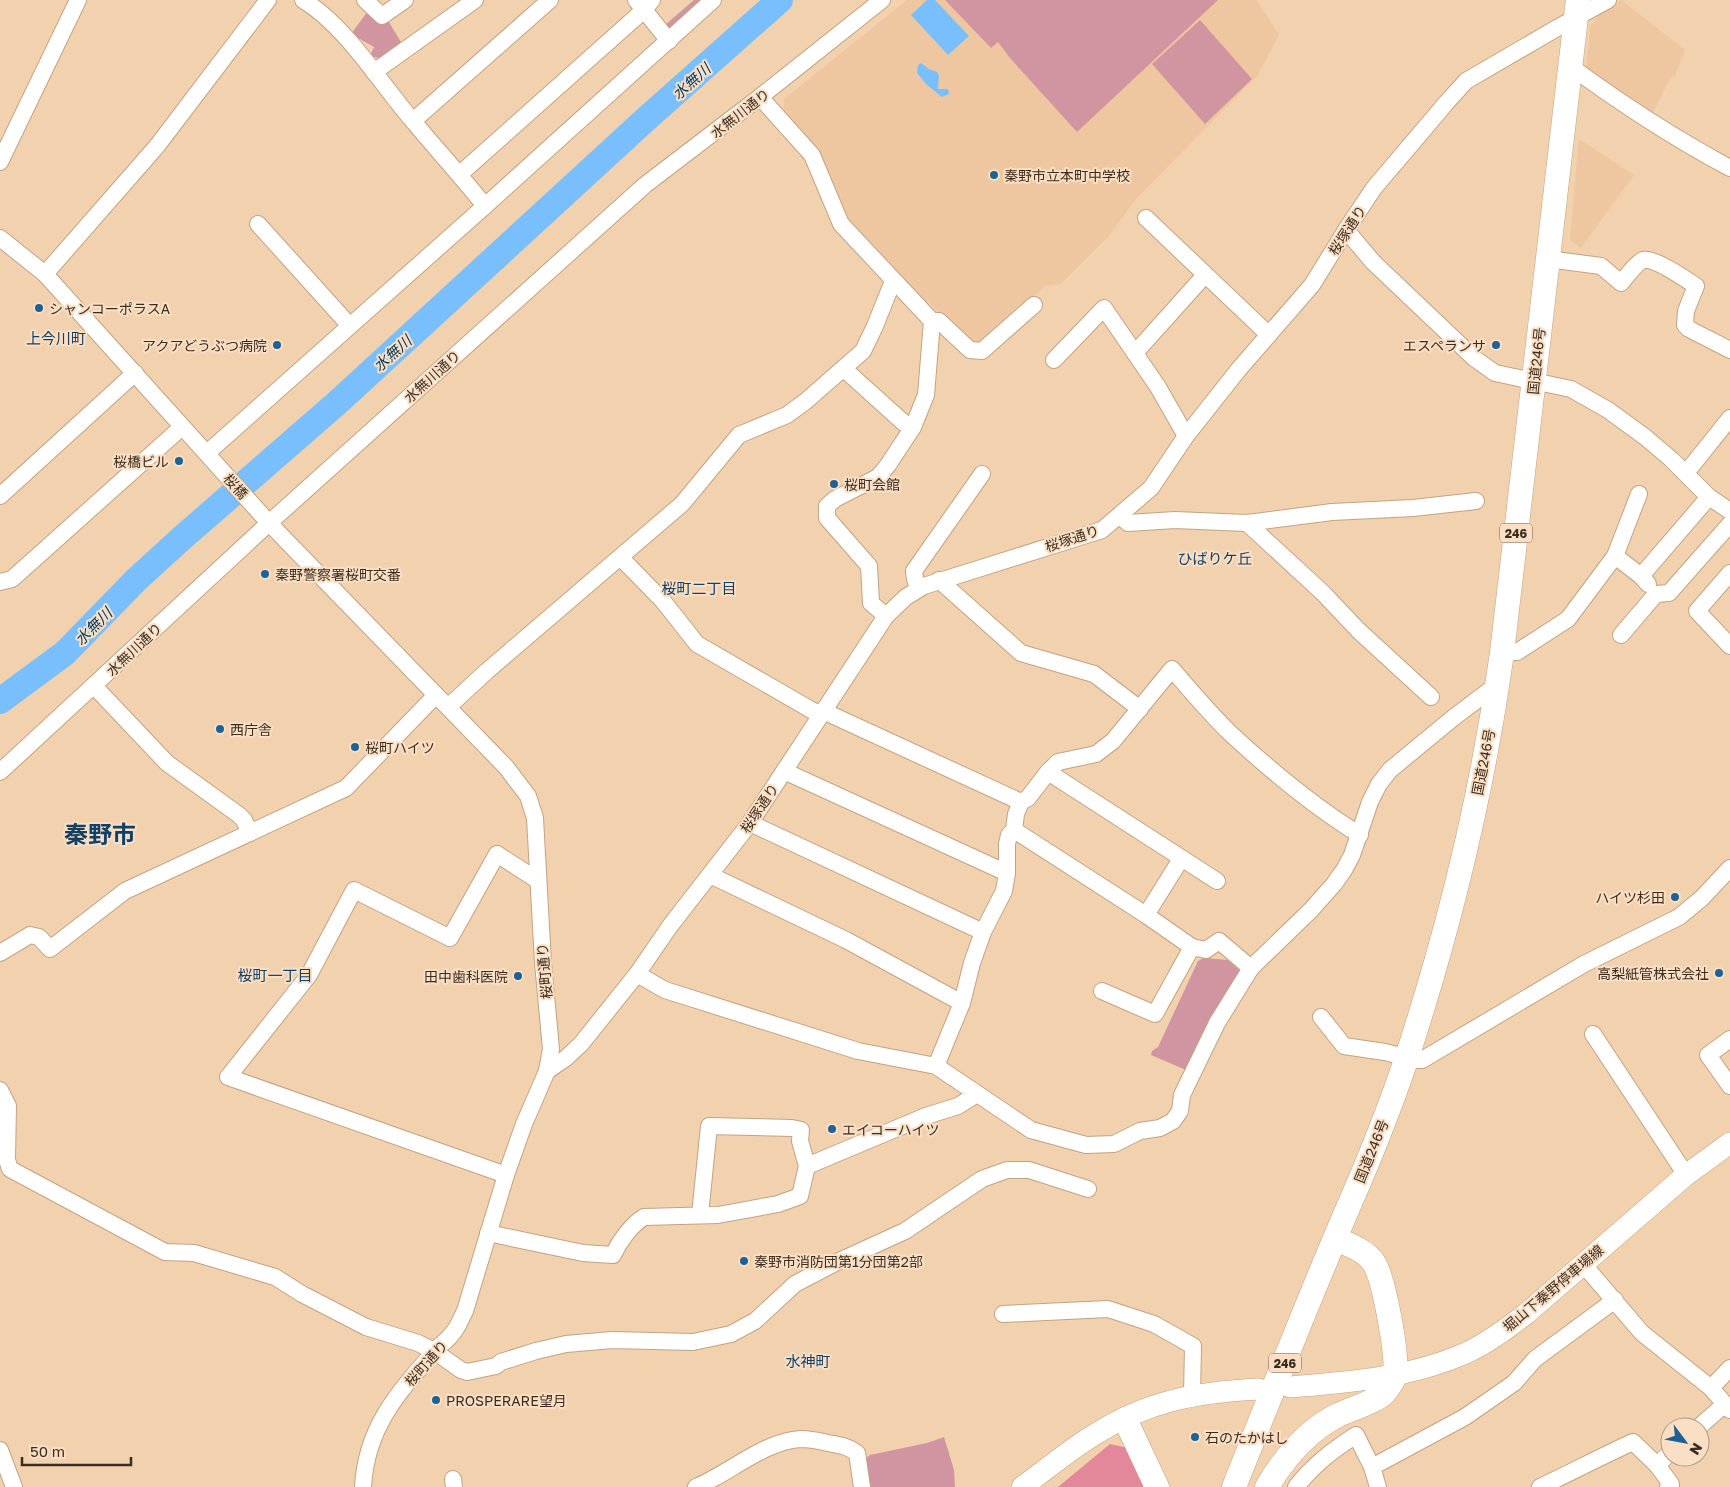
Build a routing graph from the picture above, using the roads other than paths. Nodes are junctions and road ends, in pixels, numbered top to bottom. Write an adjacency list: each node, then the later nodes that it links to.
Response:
1 (78, 0): 18 (street)
2 (268, 0): 27 (street)
3 (364, 0): 4 (street)
4 (405, 0)
5 (474, 0): 15 (street)
6 (550, 0): 17 (street)
7 (713, 0): 13 (street)
8 (882, 0): 16 (street, 水無川通り)
9 (1608, 0): 12 (street, 桜塚通り)
10 (308, 1): 15 (street)
11 (644, 3): 13 (street); 20 (street)
12 (1577, 9): 14 (highway, 国道246号 / 246); 24 (street, 桜塚通り)
13 (669, 41): 21 (street)
14 (1570, 66): 19 (street); 26 (highway, 国道246号 / 246)
15 (374, 72): 17 (street)
16 (760, 97): 29 (street); 53 (street, 水無川通り)
17 (413, 121): 20 (street)
18 (0, 162)
19 (1730, 168)
20 (460, 174): 21 (street)
21 (485, 206): 32 (street)
22 (1146, 219): 28 (street)
23 (258, 224): 32 (street)
24 (1346, 230): 33 (street, 桜塚通り); 39 (street)
25 (0, 238): 27 (street, 桜橋)
26 (1548, 259): 34 (street); 39 (highway, 国道246号 / 246)
27 (45, 274): 38 (street, 桜橋)
28 (1205, 275): 33 (street); 35 (street)
29 (894, 281): 31 (street); 37 (street)
30 (1034, 305): 31 (street)
31 (932, 321): 42 (street)
32 (350, 326): 44 (street)
33 (1268, 335): 43 (street, 桜塚通り)
34 (1730, 350)
35 (1135, 353): 36 (street); 43 (street)
36 (1054, 360)
37 (844, 369): 42 (street); 57 (street)
38 (135, 373): 41 (street, 桜橋); 48 (street)
39 (1534, 381): 46 (street); 67 (highway, 国道246号 / 246)
40 (1730, 418): 46 (street)
41 (182, 427): 44 (street, 桜橋); 61 (street)
42 (912, 427): 64 (street)
43 (1186, 436): 52 (street, 桜塚通り)
44 (208, 454): 53 (street, 桜橋)
45 (982, 474): 62 (street)
46 (1680, 474): 49 (street)
47 (1638, 494): 56 (street)
48 (0, 496)
49 (1710, 497): 51 (street); 59 (street)
50 (1476, 501): 54 (street)
51 (1730, 510)
52 (1120, 516): 54 (street); 60 (street, 桜塚通り)
53 (266, 519): 69 (street, 水無川通り); 71 (street, 桜町通り)
54 (1247, 523): 70 (street)
55 (1730, 524): 63 (street)
56 (1615, 556): 59 (street); 67 (street)
57 (621, 558): 71 (street); 73 (street)
58 (1730, 573): 66 (street)
59 (1641, 576): 63 (street)
60 (939, 580): 62 (street, 桜塚通り); 72 (street)
61 (0, 582)
62 (918, 589): 64 (street, 桜塚通り)
63 (1656, 594): 65 (street)
64 (886, 616): 73 (street, 桜塚通り)
65 (1621, 636)
66 (1730, 646)
67 (1502, 653): 68 (highway, 国道246号 / 246)
68 (1498, 684): 81 (street); 99 (highway, 国道246号 / 246)
69 (94, 686): 75 (street, 水無川通り); 80 (street)
70 (1431, 698)
71 (442, 701): 80 (street); 86 (street, 桜町通り)
72 (1140, 709): 76 (street); 81 (street)
73 (822, 712): 74 (street, 桜塚通り); 77 (street)
74 (784, 771): 78 (street, 桜塚通り); 83 (street)
75 (0, 772)
76 (1048, 772): 77 (street); 82 (street)
77 (1021, 802): 79 (street)
78 (750, 823): 84 (street, 桜塚通り); 89 (street)
79 (1014, 830): 83 (street); 88 (street)
80 (250, 833): 91 (street)
81 (1360, 835): 92 (street)
82 (1181, 859): 87 (street); 88 (street)
83 (1008, 873): 89 (street)
84 (710, 875): 93 (street, 桜塚通り); 95 (street)
85 (1728, 876): 99 (street)
86 (537, 880): 101 (street, 桜町通り); 108 (street)
87 (1217, 881)
88 (1146, 915): 90 (street)
89 (983, 932): 95 (street)
90 (1192, 947): 92 (street); 94 (street)
91 (0, 954)
92 (1251, 968): 104 (street)
93 (637, 974): 100 (street); 101 (street, 桜塚通り)
94 (1102, 991)
95 (962, 1003): 100 (street)
96 (1321, 1017): 99 (street)
97 (1593, 1034): 109 (street)
98 (1730, 1039): 102 (street)
99 (1407, 1058): 113 (highway, 国道246号 / 246)
100 (936, 1066): 104 (street)
101 (547, 1071): 108 (street, 桜町通り)
102 (1730, 1086)
103 (0, 1090): 107 (street)
104 (977, 1094): 106 (street)
105 (1730, 1142): 109 (main road, 堀山下秦野停車場線)
106 (807, 1166): 111 (street); 111 (street)
107 (4, 1169): 117 (street)
108 (506, 1174): 112 (street, 桜町通り)
109 (1686, 1175): 114 (main road, 堀山下秦野停車場線)
110 (1088, 1190): 117 (street)
111 (700, 1215): 112 (street)
112 (488, 1233): 117 (street, 桜町通り)
113 (1336, 1239): 119 (highway); 137 (highway, 国道246号 / 246)
114 (1583, 1264): 115 (street); 119 (main road, 堀山下秦野停車場線)
115 (1615, 1300): 121 (street); 130 (street)
116 (1003, 1314): 123 (street)
117 (434, 1351): 132 (street, 桜町通り)
118 (1730, 1368): 121 (street)
119 (1395, 1376): 120 (main road, 堀山下秦野停車場線); 138 (highway)
120 (1290, 1387)
121 (1711, 1388): 124 (street)
122 (1259, 1389): 123 (main road)
123 (1192, 1395): 125 (main road)
124 (1727, 1407): 126 (street)
125 (1125, 1418): 135 (main road); 136 (highway)
126 (1710, 1419)
127 (0, 1450): 131 (street)
128 (1660, 1461): 129 (street)
129 (1657, 1464): 141 (street); 142 (street)
130 (1372, 1467): 139 (street); 140 (street)
131 (14, 1487)
132 (363, 1487)
133 (696, 1487): 134 (street)
134 (862, 1487)
135 (1022, 1487)
136 (1156, 1487)
137 (1234, 1487)
138 (1266, 1487)
139 (1296, 1487)
140 (1378, 1487)
141 (1540, 1487)
142 (1668, 1487)

